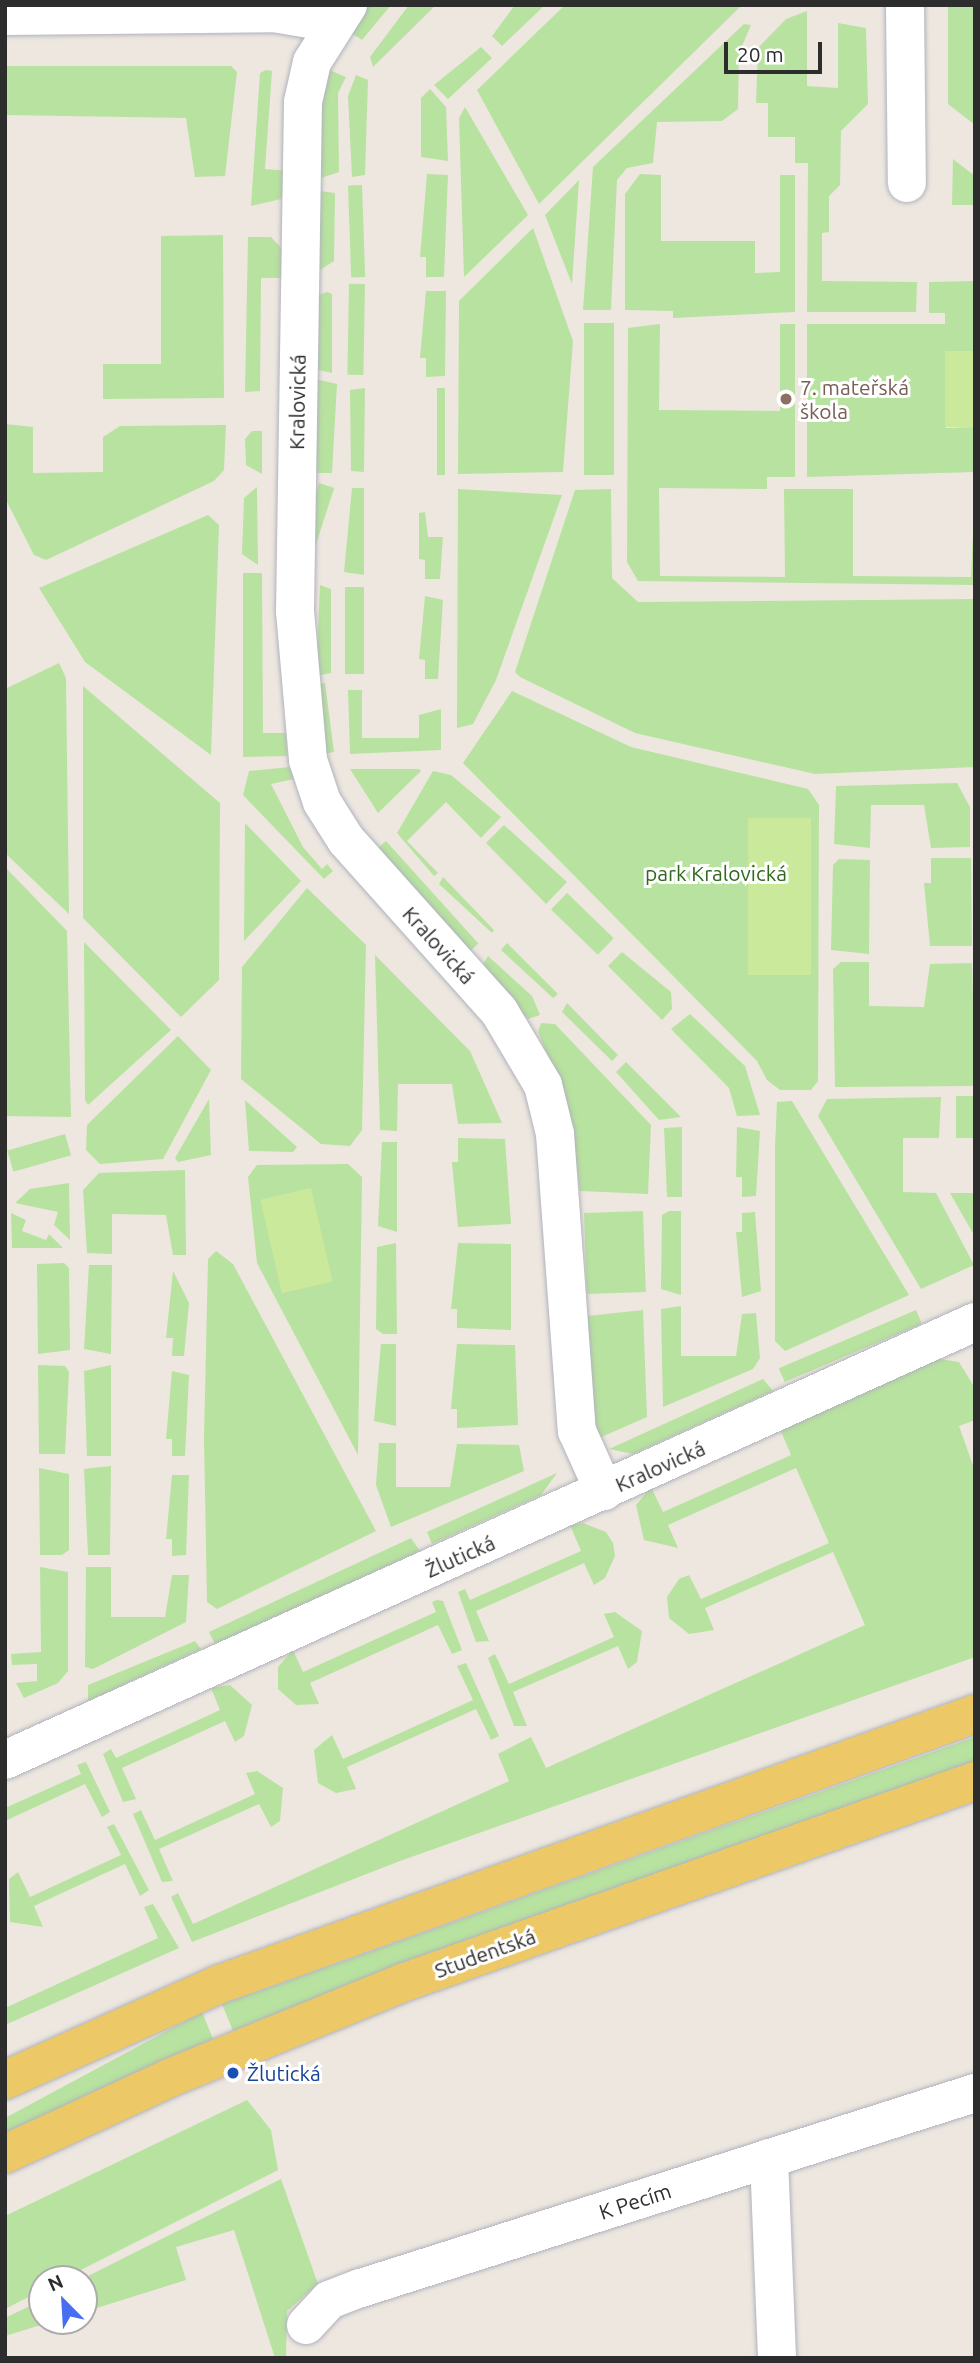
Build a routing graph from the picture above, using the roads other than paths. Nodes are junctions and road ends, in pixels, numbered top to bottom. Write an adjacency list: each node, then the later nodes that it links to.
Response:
1 (905, 5): 4 (street)
2 (340, 14): 3 (street); 6 (street, Kralovická)
3 (5, 16)
4 (907, 183)
5 (975, 1322): 6 (street, Kralovická)
6 (604, 1491): 8 (street, Žlutická)
7 (975, 1714): 10 (main road)
8 (6, 1750)
9 (975, 1781): 12 (main road, Studentská)
10 (5, 2080)
11 (975, 2093): 13 (street, K Pecím)
12 (5, 2154)
13 (769, 2158): 14 (street, K Pecím); 15 (street)
14 (306, 2325)
15 (777, 2358)

